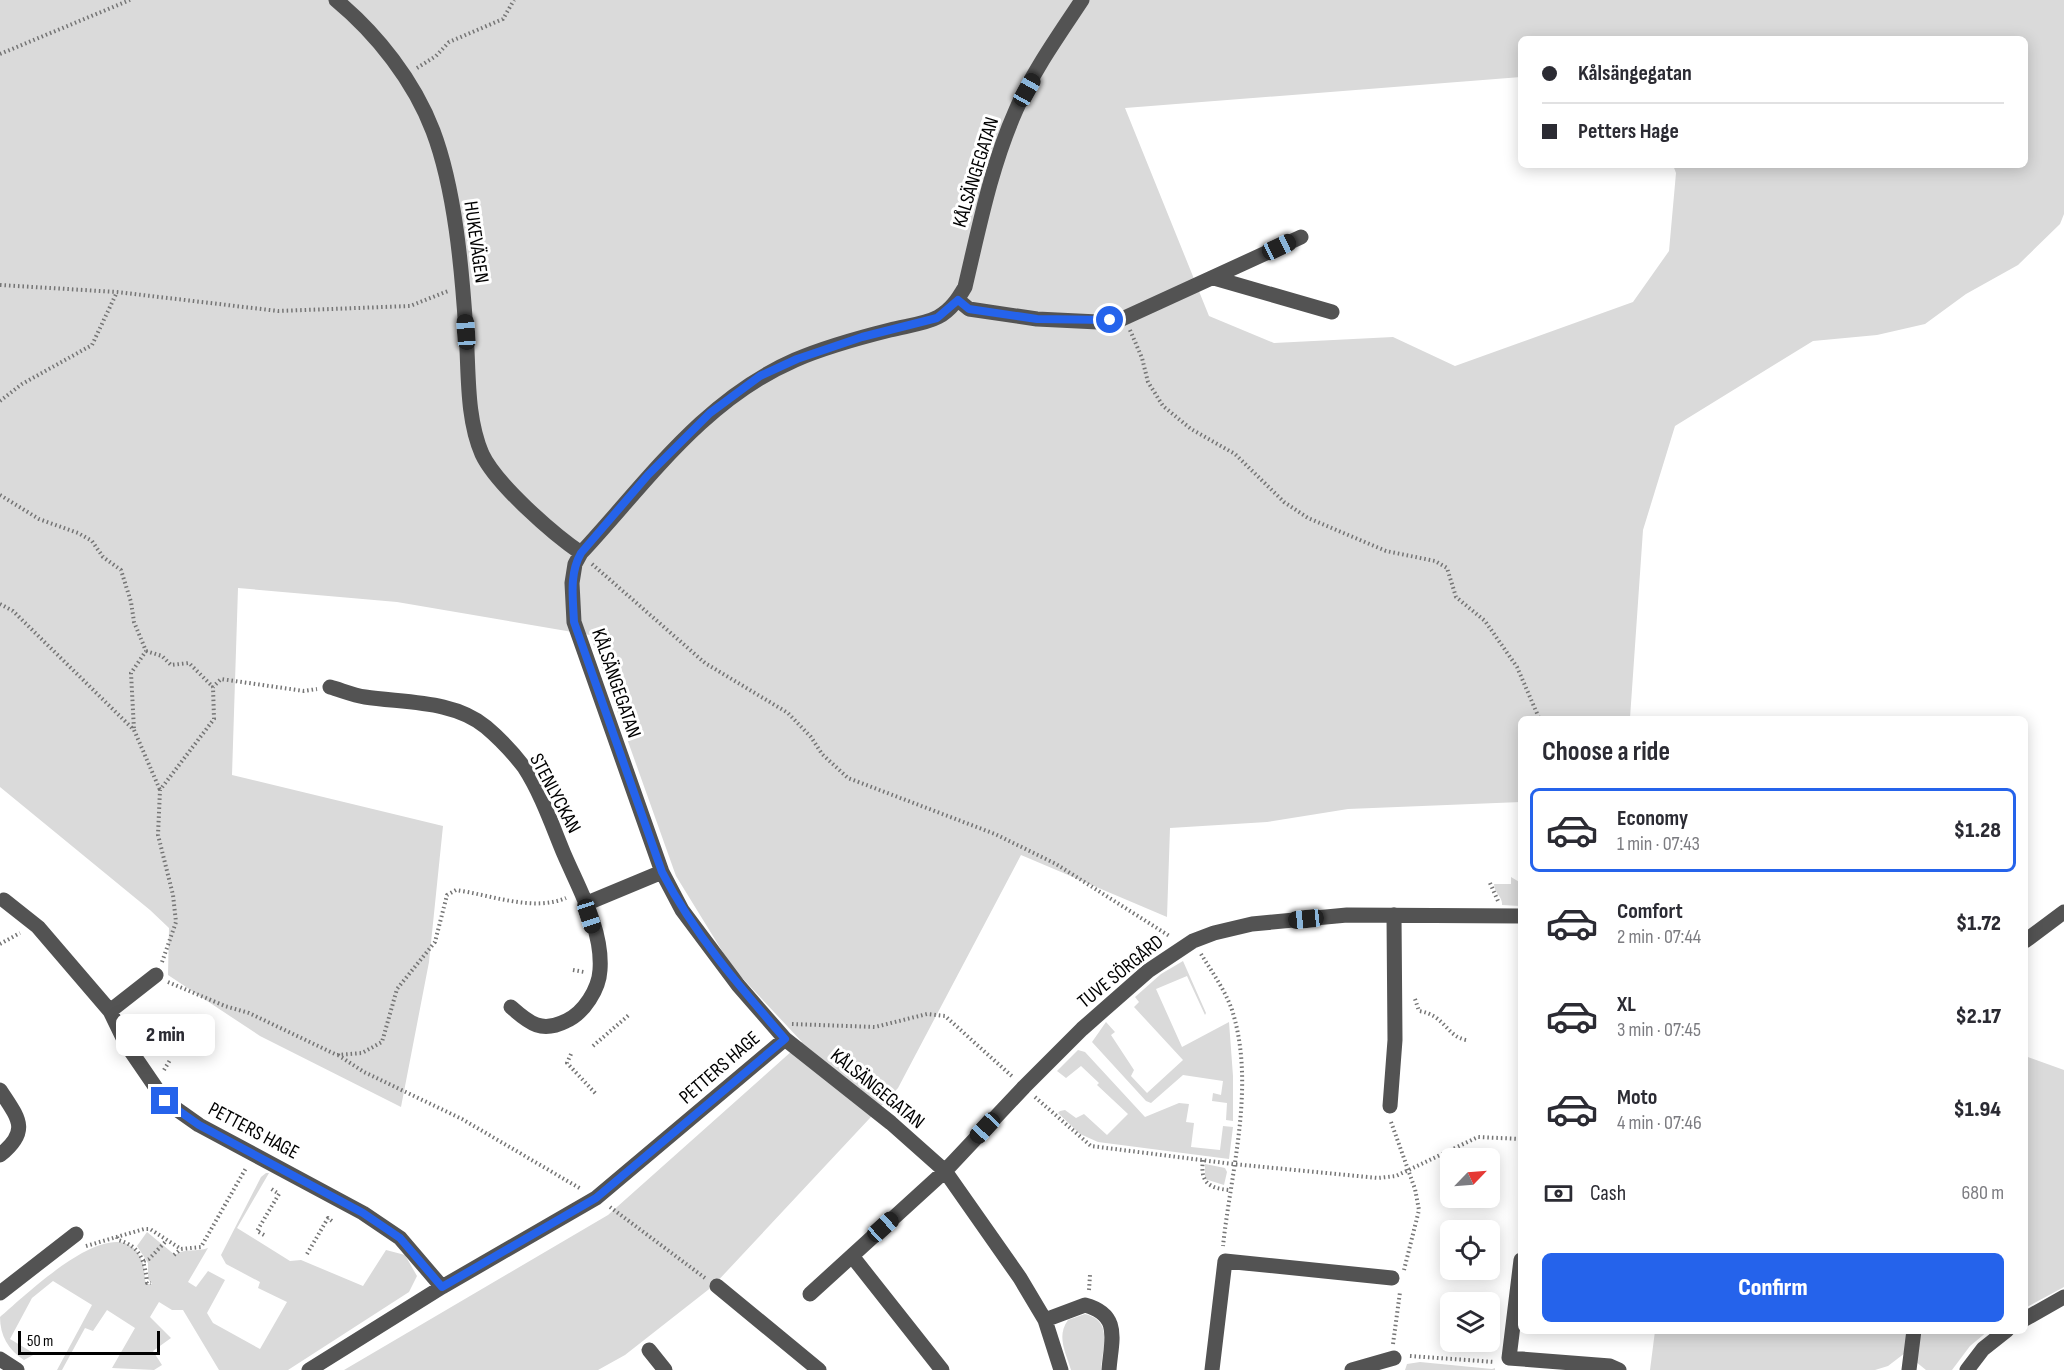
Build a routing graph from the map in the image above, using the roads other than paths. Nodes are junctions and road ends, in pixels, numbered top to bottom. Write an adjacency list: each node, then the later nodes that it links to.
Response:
1 (336, 0): 7 (street, HUKEVÄGEN)
2 (1082, 0): 5 (street, KÅLSÄNGEGATAN)
3 (1301, 237): 4 (street)
4 (1214, 278): 5 (street); 6 (street)
5 (958, 300): 7 (street, KÅLSÄNGEGATAN)
6 (1332, 312)
7 (581, 553): 9 (street, KÅLSÄNGEGATAN)
8 (330, 687): 10 (street, STENLYCKAN)
9 (662, 872): 10 (street); 19 (street, KÅLSÄNGEGATAN)
10 (583, 898): 17 (street, STENLYCKAN)
11 (3, 900): 18 (street, PETTERS HAGE)
12 (2064, 912): 15 (street)
13 (1394, 915): 14 (street, TUVE SÖRGÅRD); 21 (street); 23 (street, TUVE SÖRGÅRD)
14 (1518, 916)
15 (2028, 939)
16 (156, 975): 18 (street)
17 (511, 1007)
18 (110, 1011): 29 (street, PETTERS HAGE)
19 (781, 1035): 23 (street, KÅLSÄNGEGATAN); 29 (street, PETTERS HAGE)
20 (0, 1090): 22 (street)
21 (1390, 1106)
22 (0, 1155)
23 (945, 1171): 25 (street); 34 (street, KÅLSÄNGEGATAN)
24 (76, 1234): 30 (street)
25 (852, 1256): 31 (street); 44 (street)
26 (1398, 1282): 47 (street)
27 (1518, 1284): 49 (street)
28 (717, 1286): 43 (street)
29 (442, 1287): 41 (street, PETTERS HAGE)
30 (0, 1293)
31 (810, 1294)
32 (2064, 1297): 33 (street)
33 (2028, 1317)
34 (1045, 1320): 45 (street, KÅLSÄNGEGATAN); 46 (street)
35 (1914, 1334): 50 (street)
36 (2002, 1334): 51 (street)
37 (649, 1350): 42 (street)
38 (1394, 1358): 48 (street)
39 (0, 1359): 40 (street)
40 (17, 1370)
41 (309, 1370)
42 (665, 1370)
43 (819, 1370)
44 (942, 1370)
45 (1061, 1370)
46 (1109, 1370)
47 (1212, 1370)
48 (1352, 1370)
49 (1618, 1370)
50 (1910, 1370)
51 (1967, 1370)

